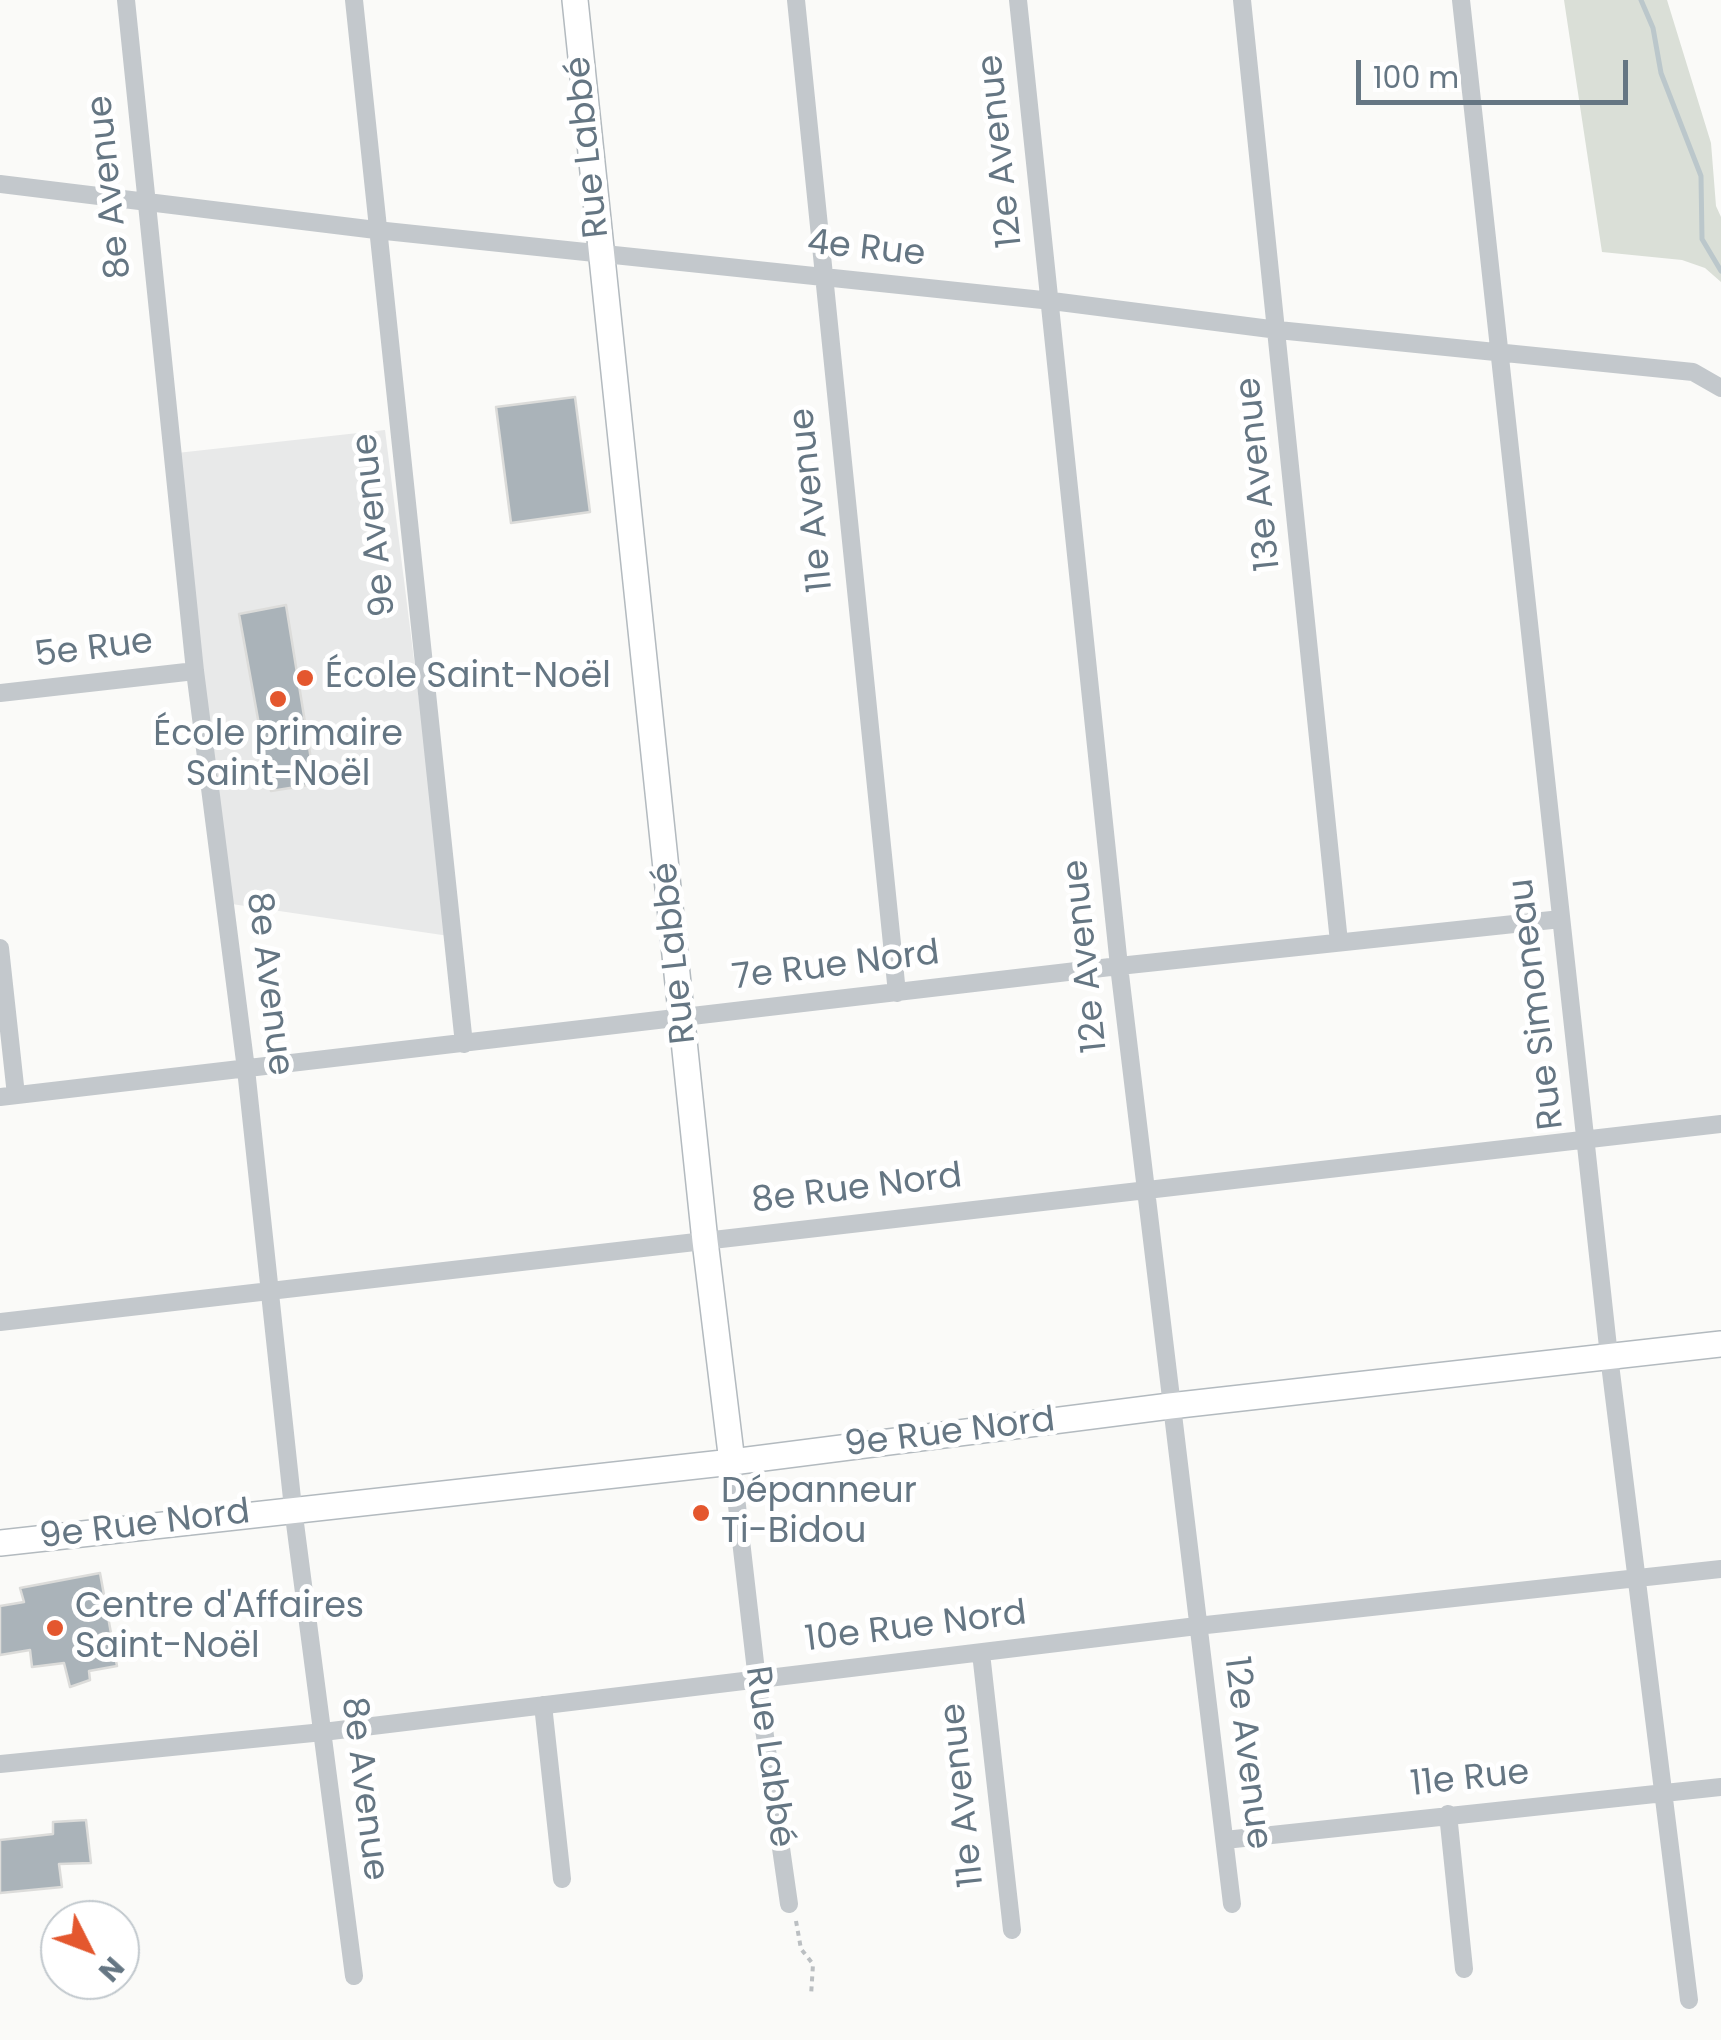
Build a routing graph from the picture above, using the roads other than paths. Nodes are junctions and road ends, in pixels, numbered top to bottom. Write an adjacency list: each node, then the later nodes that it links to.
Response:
1 (126, 0): 9 (street, 8e Avenue)
2 (354, 0): 10 (street, 9e Avenue)
3 (575, 0): 11 (street, Rue Labbé)
4 (796, 0): 12 (street, 11e Avenue)
5 (1018, 0): 13 (street, 12e Avenue)
6 (1242, 0): 14 (street, 13e Avenue)
7 (1461, 0): 15 (street, Rue Simoneau)
8 (0, 184): 9 (street, 4e Rue)
9 (145, 203): 10 (street, 4e Rue); 17 (street, 8e Avenue)
10 (376, 230): 11 (street, 4e Rue); 25 (street, 9e Avenue)
11 (600, 254): 12 (street, 4e Rue); 24 (street, Rue Labbé)
12 (823, 279): 13 (street, 4e Rue); 23 (street, 11e Avenue)
13 (1052, 301): 14 (street, 4e Rue); 22 (street, 12e Avenue)
14 (1278, 330): 15 (street, 4e Rue); 20 (street, 13e Avenue)
15 (1500, 353): 16 (street, 4e Rue); 19 (street, Rue Simoneau)
16 (1721, 388)
17 (194, 671): 18 (street, 5e Rue); 26 (street, 8e Avenue)
18 (0, 694)
19 (1560, 919): 20 (street, 7e Rue Nord); 29 (street, Rue Simoneau)
20 (1339, 942): 22 (street, 7e Rue Nord)
21 (0, 948): 27 (street)
22 (1119, 966): 23 (street, 7e Rue Nord); 30 (street, 12e Avenue)
23 (898, 992): 24 (street, 7e Rue Nord)
24 (683, 1018): 25 (street, 7e Rue Nord); 31 (street, Rue Labbé)
25 (464, 1044): 26 (street, 7e Rue Nord)
26 (246, 1070): 27 (street, 7e Rue Nord); 32 (street, 8e Avenue)
27 (8, 1096)
28 (1721, 1124): 29 (street, 8e Rue Nord)
29 (1586, 1138): 30 (street, 8e Rue Nord); 35 (street, Rue Simoneau)
30 (1146, 1189): 31 (street, 8e Rue Nord); 36 (street, 12e Avenue)
31 (705, 1241): 32 (street, 8e Rue Nord); 37 (street, Rue Labbé)
32 (270, 1290): 33 (street, 8e Rue Nord); 38 (street, 8e Avenue)
33 (0, 1322)
34 (1721, 1344): 35 (street, 9e Rue Nord)
35 (1609, 1356): 36 (street, 9e Rue Nord); 41 (street, Rue Simoneau)
36 (1170, 1406): 37 (street, 9e Rue Nord); 42 (street, 12e Avenue)
37 (732, 1462): 38 (street, 9e Rue Nord); 44 (street, Rue Labbé)
38 (293, 1508): 39 (street, 9e Rue Nord); 46 (street, 8e Avenue)
39 (0, 1543)
40 (1721, 1569): 41 (street, 10e Rue Nord)
41 (1634, 1579): 42 (street, 10e Rue Nord); 49 (street, Rue Simoneau)
42 (1197, 1626): 43 (street, 10e Rue Nord); 51 (street, 12e Avenue)
43 (981, 1653): 44 (street, 10e Rue Nord); 55 (street, 11e Avenue)
44 (756, 1680): 45 (street, 10e Rue Nord); 53 (street, Rue Labbé)
45 (543, 1704): 46 (street, 10e Rue Nord); 52 (street)
46 (323, 1732): 47 (street, 10e Rue Nord); 57 (street, 8e Avenue)
47 (0, 1764)
48 (1721, 1786): 49 (street, 11e Rue)
49 (1663, 1792): 50 (street, 11e Rue); 58 (street, Rue Simoneau)
50 (1448, 1814): 51 (street, 11e Rue); 56 (street)
51 (1225, 1840): 54 (street, 12e Avenue)
52 (562, 1879)
53 (789, 1904)
54 (1232, 1904)
55 (1012, 1930)
56 (1464, 1969)
57 (354, 1976)
58 (1689, 2000)

